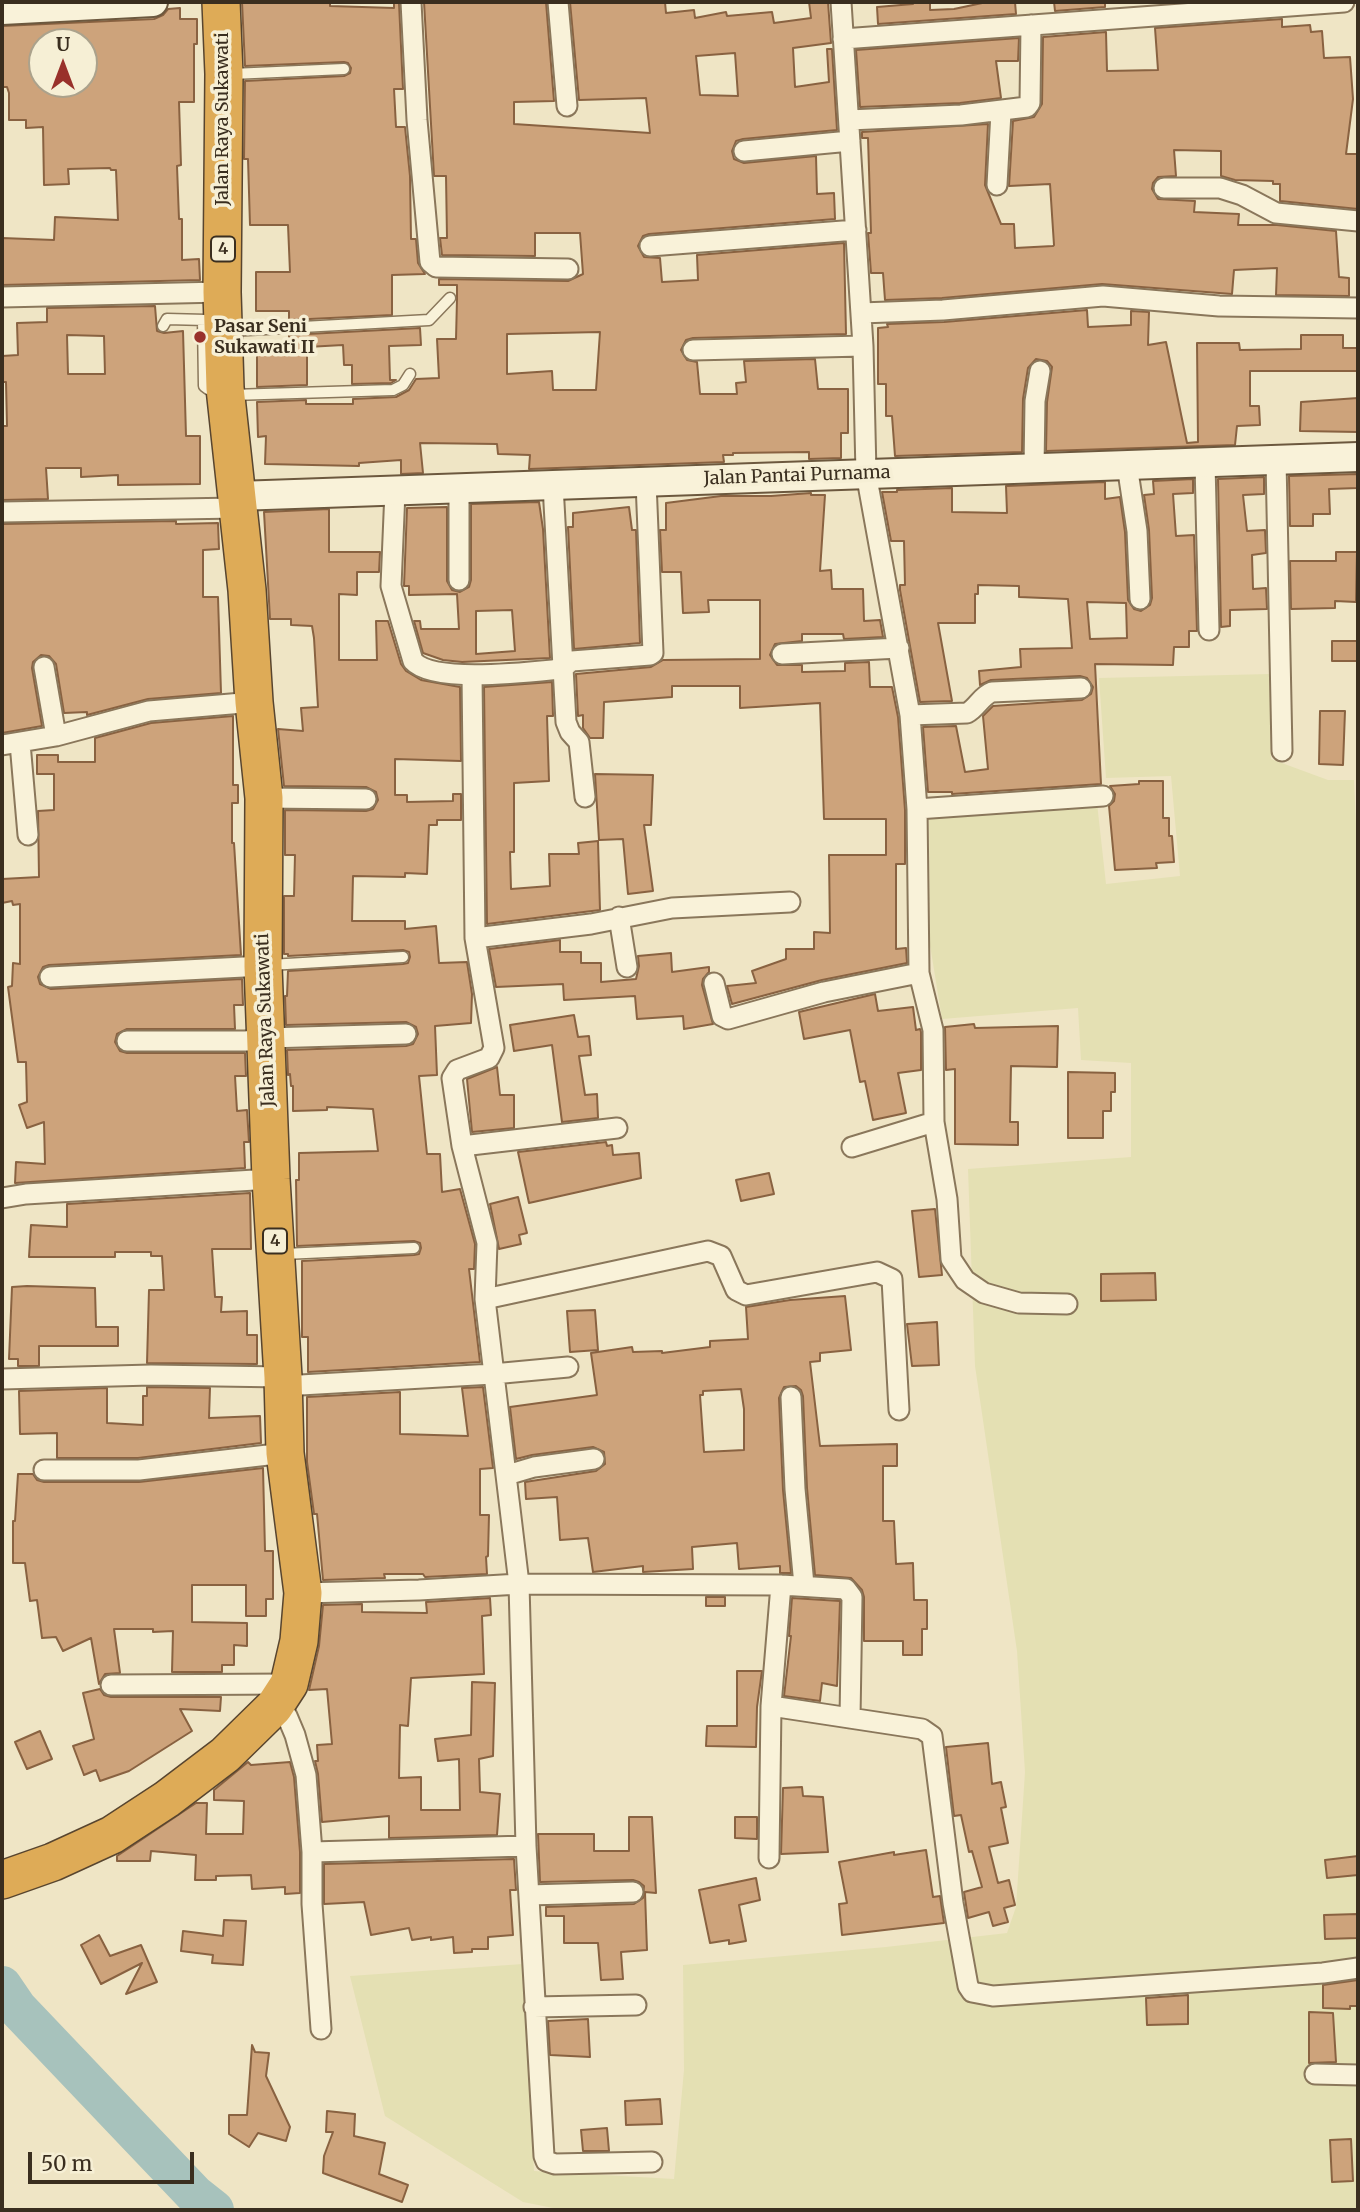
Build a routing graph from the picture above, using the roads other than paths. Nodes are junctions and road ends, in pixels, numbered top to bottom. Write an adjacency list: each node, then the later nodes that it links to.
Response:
1 (153, 2): 7 (street)
2 (221, 2): 11 (highway, Jalan Raya Sukawati / 4)
3 (411, 2): 22 (street)
4 (558, 2): 12 (street)
5 (841, 2): 9 (street)
6 (1345, 2): 8 (street)
7 (2, 10)
8 (1031, 25): 9 (street); 13 (street)
9 (843, 39): 14 (street)
10 (344, 69): 11 (lane)
11 (224, 74): 27 (highway, Jalan Raya Sukawati / 4)
12 (566, 106)
13 (1001, 111): 14 (street); 17 (street)
14 (849, 120): 15 (street)
15 (849, 141): 16 (street); 20 (street)
16 (744, 151)
17 (997, 185)
18 (1164, 188): 19 (street)
19 (1358, 221)
20 (856, 230): 21 (street); 26 (street)
21 (650, 246)
22 (568, 268)
23 (2, 297): 27 (street)
24 (450, 298): 27 (lane)
25 (1358, 308): 26 (street)
26 (861, 313): 29 (street)
27 (218, 316): 28 (lane); 33 (highway, Jalan Raya Sukawati / 4)
28 (163, 327)
29 (863, 346): 30 (street); 39 (street)
30 (693, 350)
31 (1040, 371): 38 (street)
32 (410, 374): 33 (lane)
33 (225, 392): 44 (highway, Jalan Raya Sukawati / 4)
34 (1358, 457): 35 (street, Jalan Pantai Purnama)
35 (1276, 460): 36 (street, Jalan Pantai Purnama); 59 (street)
36 (1205, 463): 37 (street, Jalan Pantai Purnama); 48 (street)
37 (1127, 465): 38 (street, Jalan Pantai Purnama); 47 (street)
38 (1034, 468): 39 (street, Jalan Pantai Purnama)
39 (866, 473): 40 (street, Jalan Pantai Purnama); 49 (street)
40 (646, 482): 41 (street, Jalan Pantai Purnama); 52 (street)
41 (553, 485): 42 (street, Jalan Pantai Purnama); 52 (street)
42 (459, 489): 43 (street, Jalan Pantai Purnama); 46 (street)
43 (395, 491): 44 (street, Jalan Pantai Purnama); 53 (street)
44 (237, 502): 45 (street); 55 (highway, Jalan Raya Sukawati / 4)
45 (2, 512)
46 (459, 580)
47 (1140, 599)
48 (1209, 630)
49 (899, 648): 50 (street); 56 (street)
50 (782, 654)
51 (44, 667): 57 (street)
52 (561, 669): 53 (street); 61 (street)
53 (472, 675): 68 (street)
54 (1081, 688): 56 (street)
55 (254, 702): 57 (street); 62 (highway, Jalan Raya Sukawati / 4)
56 (910, 715): 64 (street)
57 (56, 736): 58 (street)
58 (11, 744): 65 (street)
59 (1282, 751)
60 (1103, 796): 64 (street)
61 (585, 797)
62 (264, 798): 63 (street); 70 (highway, Jalan Raya Sukawati / 4)
63 (366, 799)
64 (917, 809): 72 (street)
65 (28, 835)
66 (790, 902): 67 (street)
67 (619, 917): 68 (street); 71 (street)
68 (475, 938): 80 (street)
69 (403, 957): 70 (lane)
70 (263, 965): 73 (street); 76 (highway, Jalan Raya Sukawati / 4)
71 (627, 967)
72 (919, 973): 74 (street); 78 (street)
73 (50, 977)
74 (714, 983)
75 (406, 1034): 76 (street)
76 (267, 1038): 77 (street); 82 (highway, Jalan Raya Sukawati / 4)
77 (127, 1041)
78 (934, 1122): 81 (street); 87 (street)
79 (617, 1128): 80 (street)
80 (462, 1146): 86 (street)
81 (852, 1147)
82 (271, 1179): 83 (street); 85 (highway, Jalan Raya Sukawati / 4)
83 (3, 1198)
84 (414, 1248): 85 (lane)
85 (276, 1254): 91 (highway, Jalan Raya Sukawati / 4)
86 (485, 1299): 89 (street); 93 (street)
87 (1068, 1304)
88 (568, 1367): 89 (street)
89 (493, 1374): 91 (street); 97 (street)
90 (2, 1379): 91 (street)
91 (283, 1382): 94 (highway, Jalan Raya Sukawati / 4)
92 (791, 1396): 100 (street)
93 (899, 1410)
94 (285, 1453): 96 (street); 101 (highway, Jalan Raya Sukawati / 4)
95 (594, 1459): 97 (street)
96 (44, 1470)
97 (507, 1475): 98 (street)
98 (519, 1584): 99 (street); 101 (street); 106 (street)
99 (781, 1585): 100 (street); 104 (street)
100 (804, 1585): 105 (street)
101 (303, 1593): 103 (highway, Jalan Raya Sukawati / 4)
102 (111, 1685): 103 (street)
103 (281, 1695): 107 (street); 109 (highway)
104 (771, 1706): 105 (street); 108 (street)
105 (850, 1717): 112 (street)
106 (526, 1846): 107 (street); 111 (street)
107 (312, 1852): 115 (street)
108 (769, 1858)
109 (2, 1880)
110 (633, 1892): 111 (street)
111 (529, 1895): 114 (street)
112 (1358, 1968)
113 (636, 2006): 114 (street)
114 (534, 2007): 118 (street)
115 (321, 2029)
116 (1315, 2074): 117 (street)
117 (1358, 2075)
118 (652, 2162)

